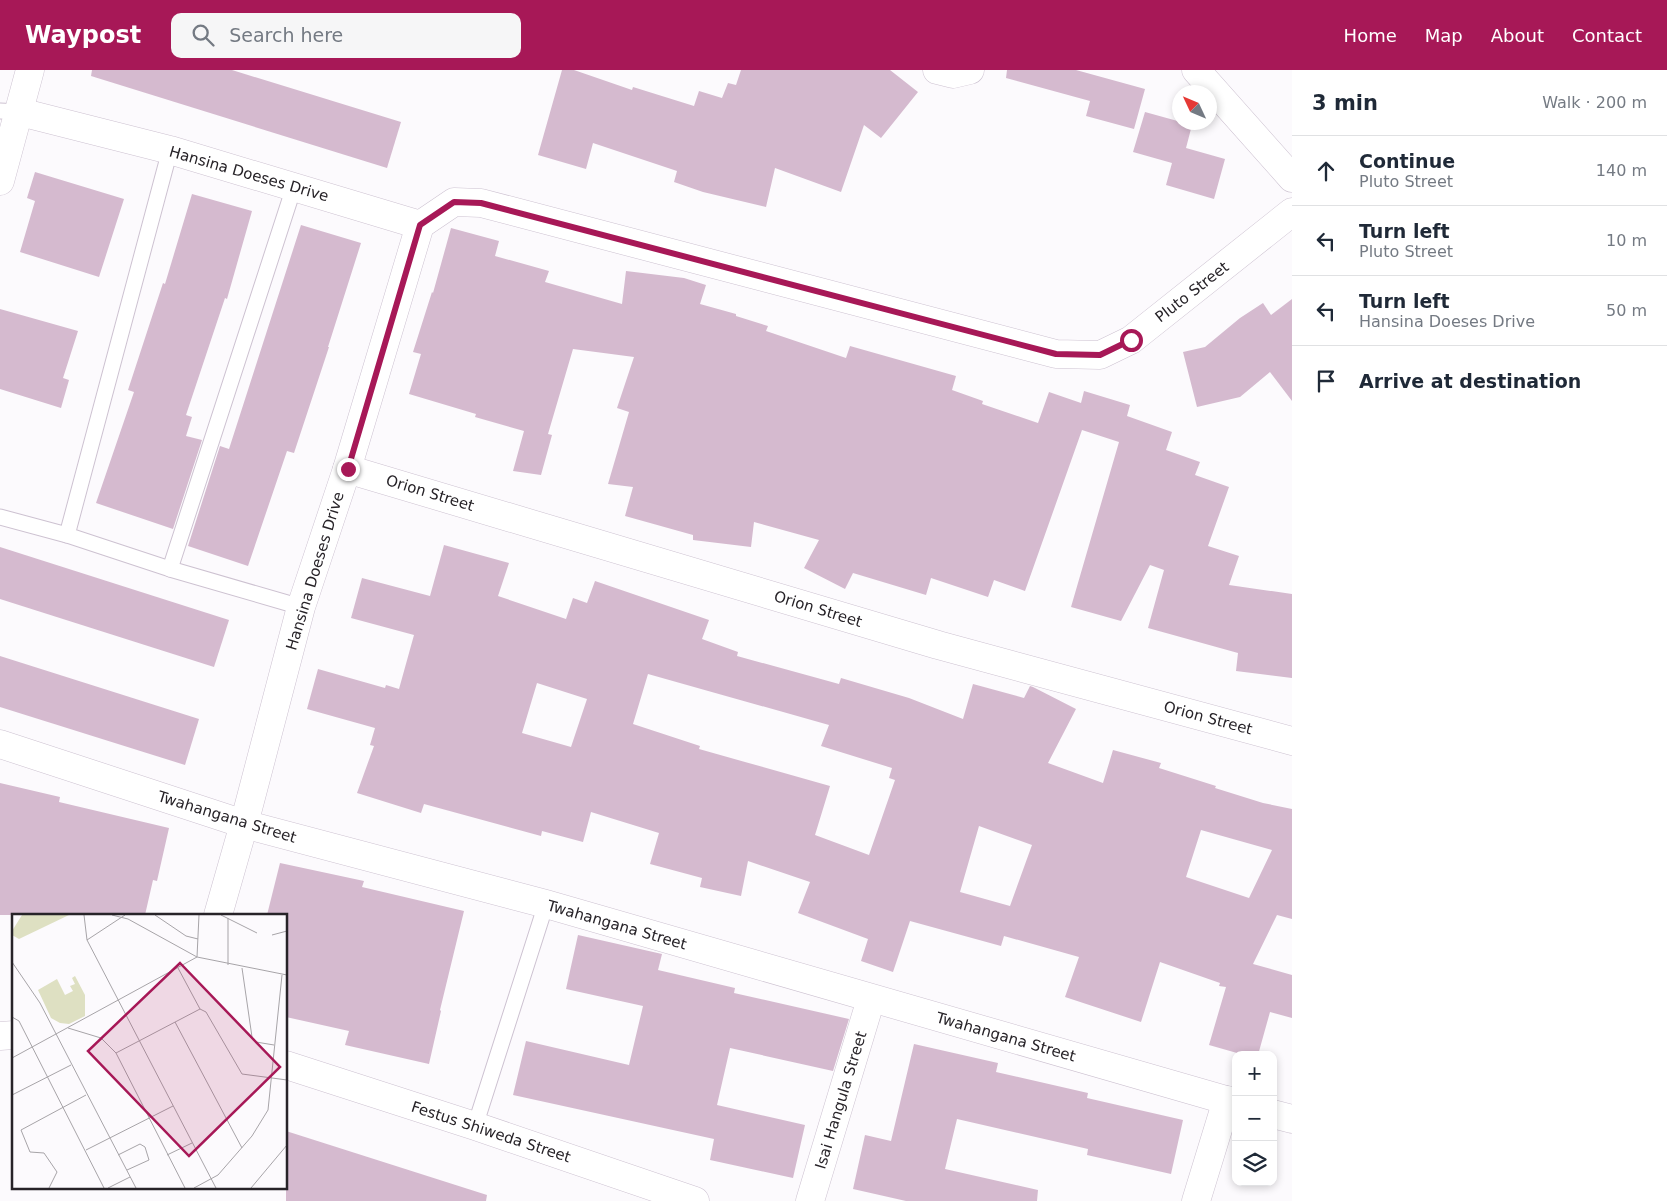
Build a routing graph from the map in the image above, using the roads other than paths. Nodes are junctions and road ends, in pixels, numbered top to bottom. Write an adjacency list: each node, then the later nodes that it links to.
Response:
1 (30, 70): 5 (street)
2 (937, 70): 3 (street)
3 (970, 70)
4 (1196, 70): 7 (street)
5 (10, 111): 6 (street, Hansina Doeses Drive); 8 (street)
6 (170, 150): 9 (street, Hansina Doeses Drive); 14 (lane)
7 (1292, 178)
8 (0, 181)
9 (294, 187): 11 (street, Hansina Doeses Drive); 15 (lane)
10 (1292, 212): 11 (street, Pluto Street)
11 (420, 225): 12 (street, Hansina Doeses Drive)
12 (348, 469): 16 (street, Hansina Doeses Drive); 17 (street, Orion Street)
13 (0, 517): 14 (lane)
14 (68, 535): 15 (lane)
15 (170, 569): 16 (lane)
16 (301, 607): 19 (street, Hansina Doeses Drive)
17 (1292, 741)
18 (0, 744): 19 (street, Twahangana Street)
19 (244, 824): 20 (street, Twahangana Street); 21 (street, Hansina Doeses Drive)
20 (546, 904): 22 (street, Twahangana Street); 27 (lane)
21 (218, 914)
22 (871, 999): 24 (street, Twahangana Street); 29 (street, Isai Hangula Street)
23 (288, 1066): 27 (street, Festus Shiweda Street)
24 (1231, 1102): 30 (street)
25 (1277, 1115): 26 (street)
26 (1292, 1119)
27 (475, 1126): 28 (street, Festus Shiweda Street)
28 (695, 1201)
29 (810, 1201)
30 (1196, 1201)

